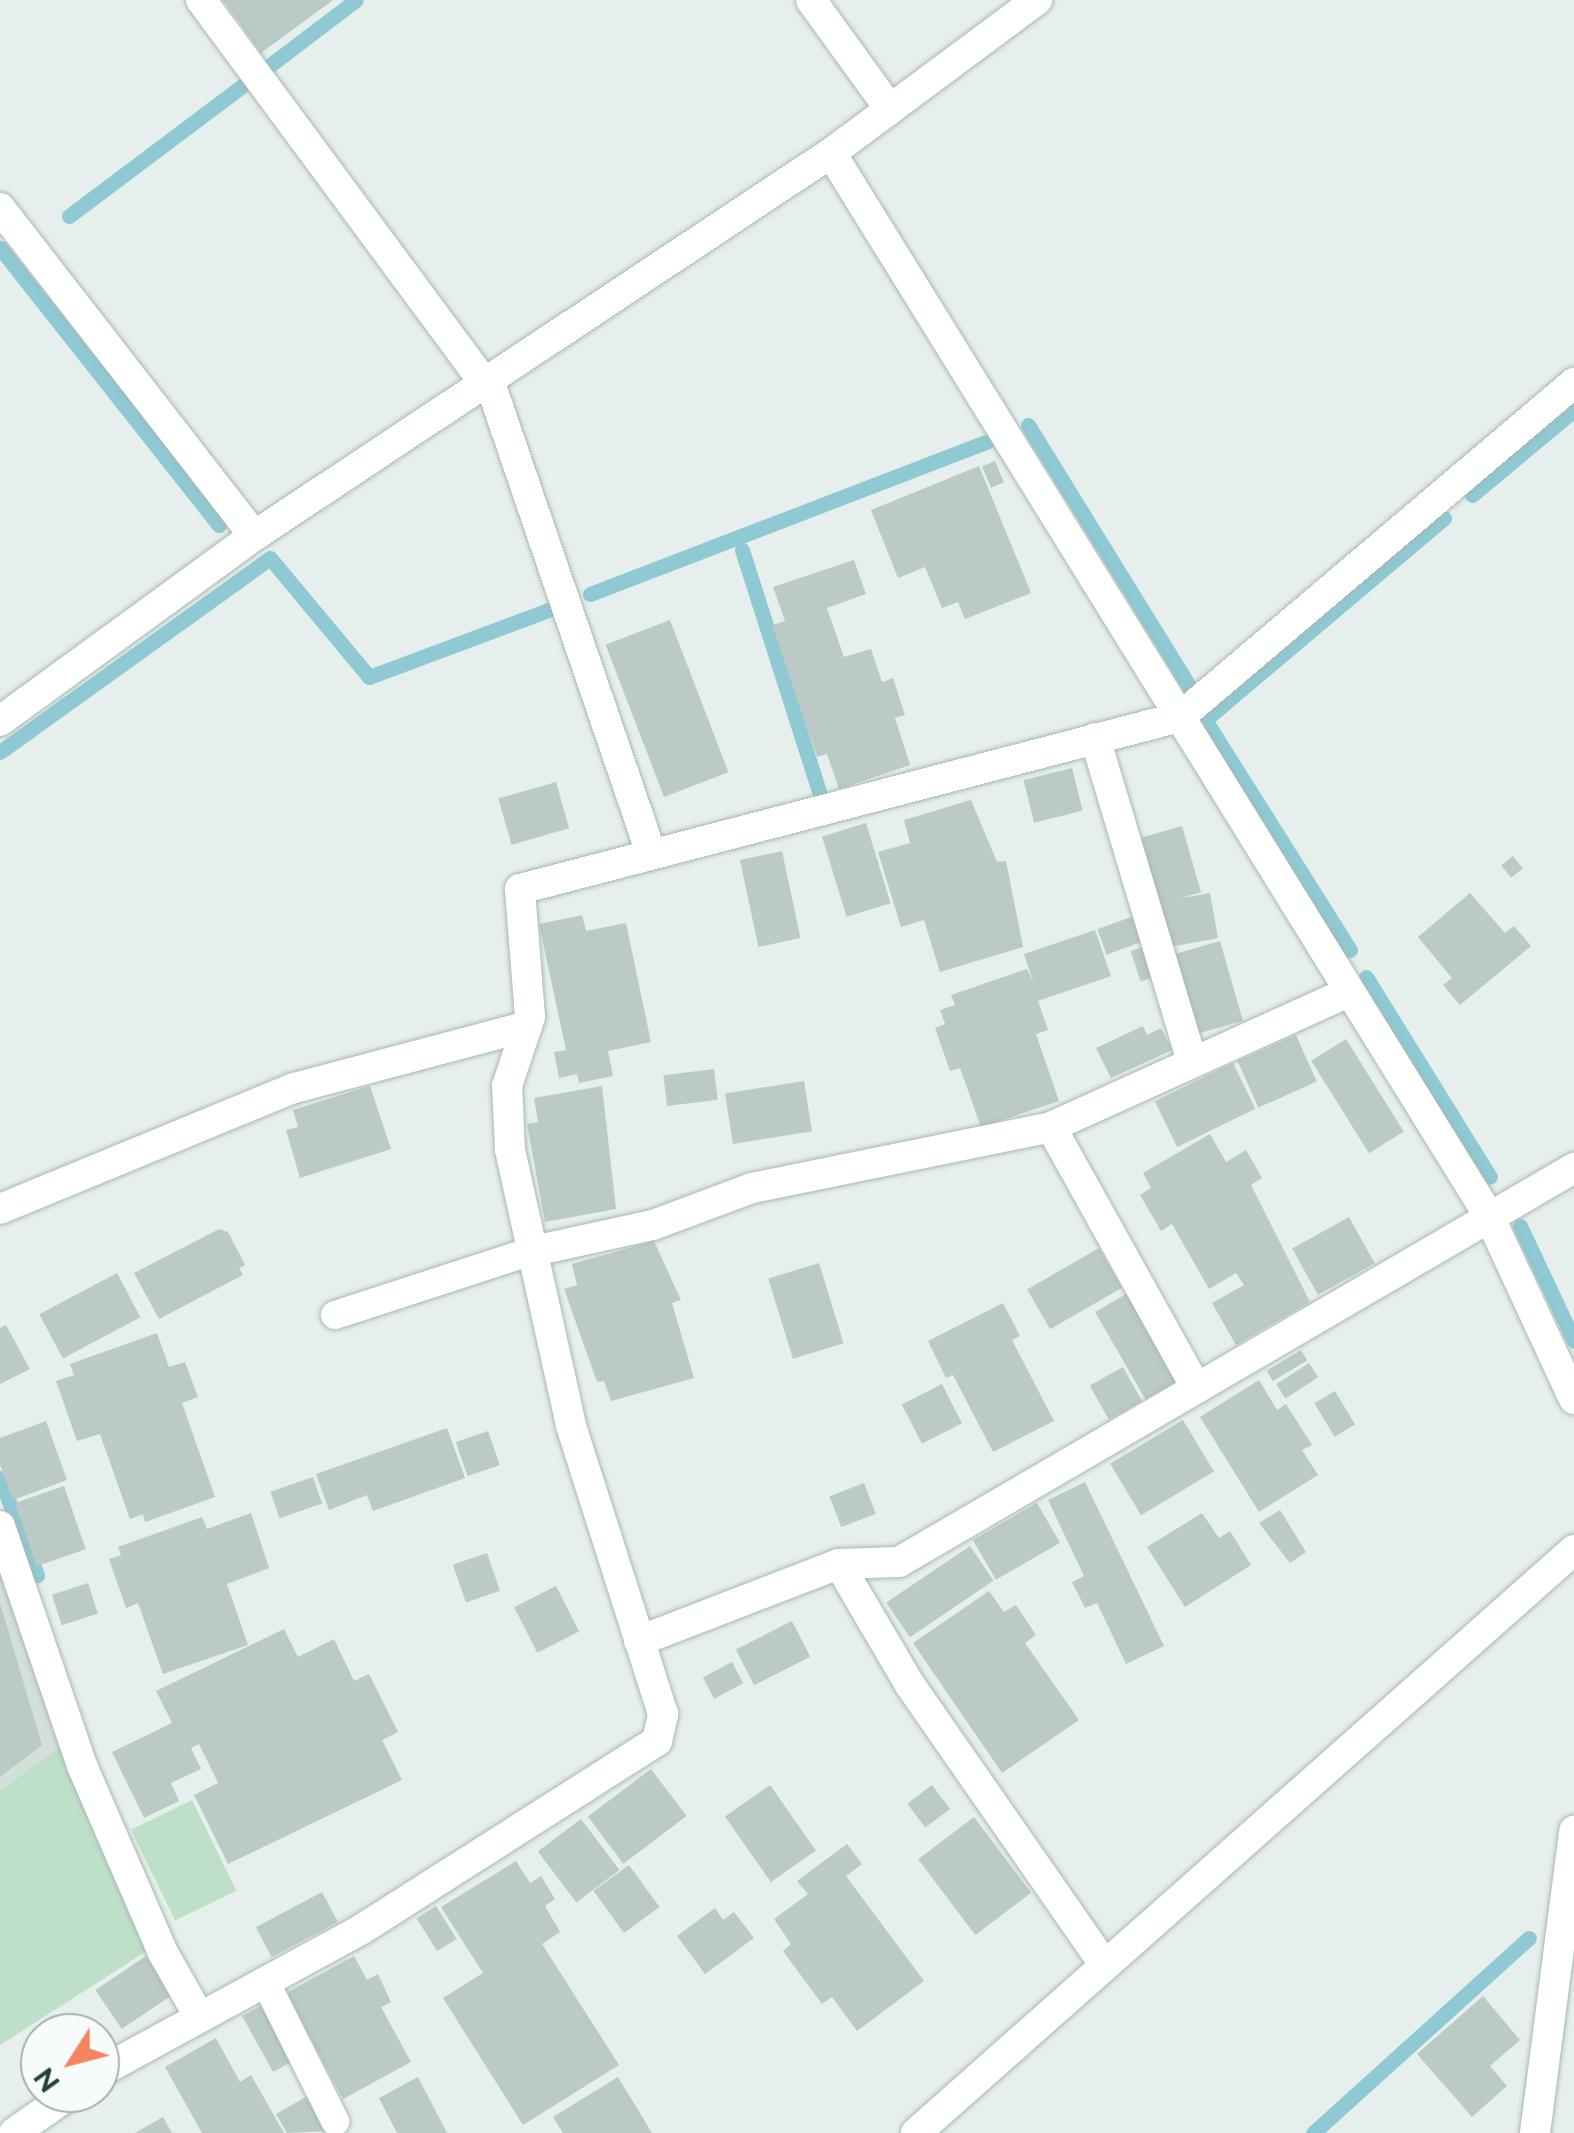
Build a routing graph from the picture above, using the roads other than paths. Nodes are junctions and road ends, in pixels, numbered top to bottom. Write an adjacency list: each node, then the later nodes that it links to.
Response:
1 (201, 0): 7 (street)
2 (810, 0): 4 (street)
3 (1037, 0): 4 (street)
4 (890, 109): 5 (street)
5 (831, 153): 7 (street); 10 (street)
6 (0, 208): 9 (street)
7 (487, 382): 9 (street); 13 (street)
8 (1574, 383): 10 (street)
9 (254, 536): 11 (street)
10 (1180, 716): 12 (street); 14 (street)
11 (0, 720)
12 (1095, 738): 13 (street); 16 (street)
13 (651, 852): 15 (street)
14 (1348, 992): 16 (street); 20 (street)
15 (527, 1026): 19 (street); 21 (street)
16 (1192, 1062): 17 (street)
17 (1050, 1127): 21 (street); 23 (street)
18 (1574, 1168): 20 (street)
19 (0, 1209)
20 (1489, 1216): 23 (street); 24 (street)
21 (529, 1252): 22 (lane); 28 (street)
22 (335, 1315)
23 (1196, 1388): 27 (street)
24 (1574, 1399)
25 (0, 1526): 32 (street)
26 (1574, 1550): 30 (street)
27 (839, 1564): 28 (street); 30 (street)
28 (639, 1642): 31 (street)
29 (1574, 1830): 38 (street)
30 (1104, 1964): 37 (street)
31 (266, 1981): 32 (street); 35 (lane)
32 (199, 2016): 33 (street)
33 (120, 2061)
34 (42, 2113): 36 (street)
35 (335, 2121)
36 (14, 2133)
37 (916, 2133)
38 (1535, 2133)

